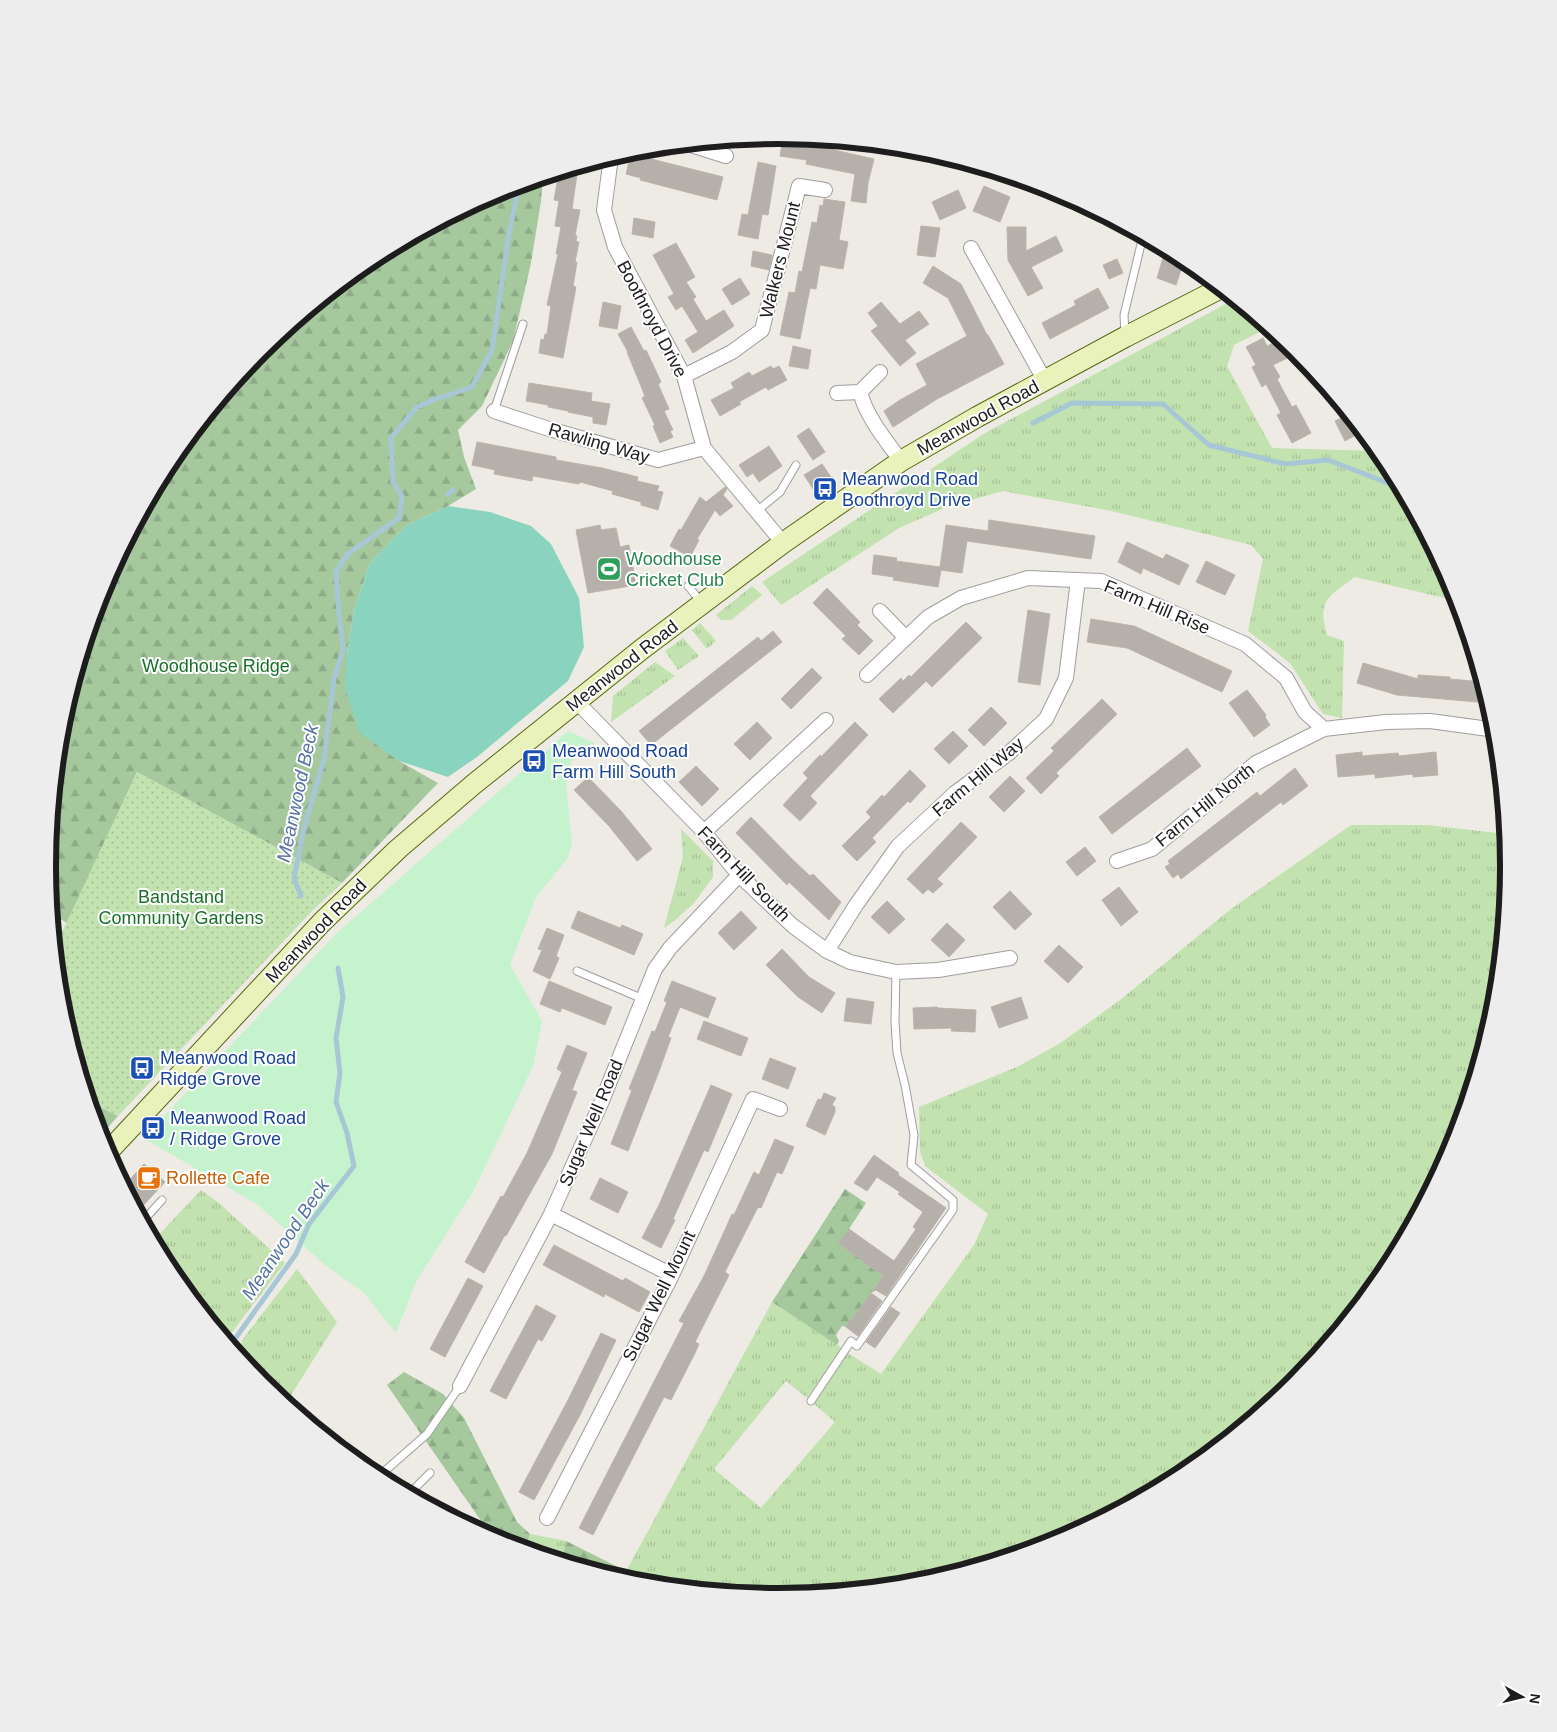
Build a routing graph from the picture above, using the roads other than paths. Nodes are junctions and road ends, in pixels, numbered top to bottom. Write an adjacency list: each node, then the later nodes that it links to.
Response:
1 (715, 147): 2 (street)
2 (726, 156)
3 (610, 164): 11 (street, Boothroyd Drive)
4 (825, 190): 11 (street, Walkers Mount)
5 (1142, 242): 9 (lane)
6 (971, 248): 12 (street)
7 (1215, 291): 9 (street, Meanwood Road)
8 (523, 324): 15 (lane)
9 (1125, 337): 12 (street, Meanwood Road)
10 (880, 372): 13 (street)
11 (684, 376): 16 (street, Boothroyd Drive)
12 (1045, 381): 17 (street, Meanwood Road)
13 (860, 392): 14 (street); 17 (street)
14 (836, 394)
15 (494, 411): 16 (street, Rawling Way)
16 (704, 448): 19 (street, Boothroyd Drive)
17 (901, 461): 20 (street, Meanwood Road)
18 (796, 465): 19 (lane)
19 (757, 511): 20 (street, Boothroyd Drive)
20 (783, 543): 23 (street, Meanwood Road)
21 (1078, 580): 25 (street, Farm Hill Rise); 29 (street, Farm Hill Rise); 34 (street, Farm Hill Way)
22 (688, 586): 23 (lane)
23 (702, 603): 27 (street, Meanwood Road)
24 (880, 611): 25 (street)
25 (906, 638): 26 (street, Farm Hill Rise)
26 (867, 675)
27 (576, 701): 31 (street, Farm Hill South); 40 (street, Meanwood Road)
28 (826, 720): 31 (street)
29 (1324, 729): 30 (street, Farm Hill North); 32 (street, Farm Hill North)
30 (1488, 729)
31 (704, 832): 33 (street, Farm Hill South)
32 (1118, 861)
33 (739, 875): 34 (street, Farm Hill South); 38 (street, Sugar Well Road)
34 (828, 951): 37 (street, Farm Hill South)
35 (1010, 958): 37 (street, Farm Hill South)
36 (577, 971): 38 (lane)
37 (896, 972): 46 (lane)
38 (643, 999): 42 (street, Sugar Well Road)
39 (780, 1109): 44 (street, Sugar Well Mount)
40 (113, 1146)
41 (162, 1200): 43 (lane)
42 (551, 1214): 44 (street); 45 (street, Sugar Well Road)
43 (147, 1216)
44 (672, 1275): 50 (street, Sugar Well Mount)
45 (460, 1386): 47 (lane)
46 (811, 1401)
47 (384, 1471)
48 (430, 1473): 49 (lane)
49 (414, 1489)
50 (547, 1518)

